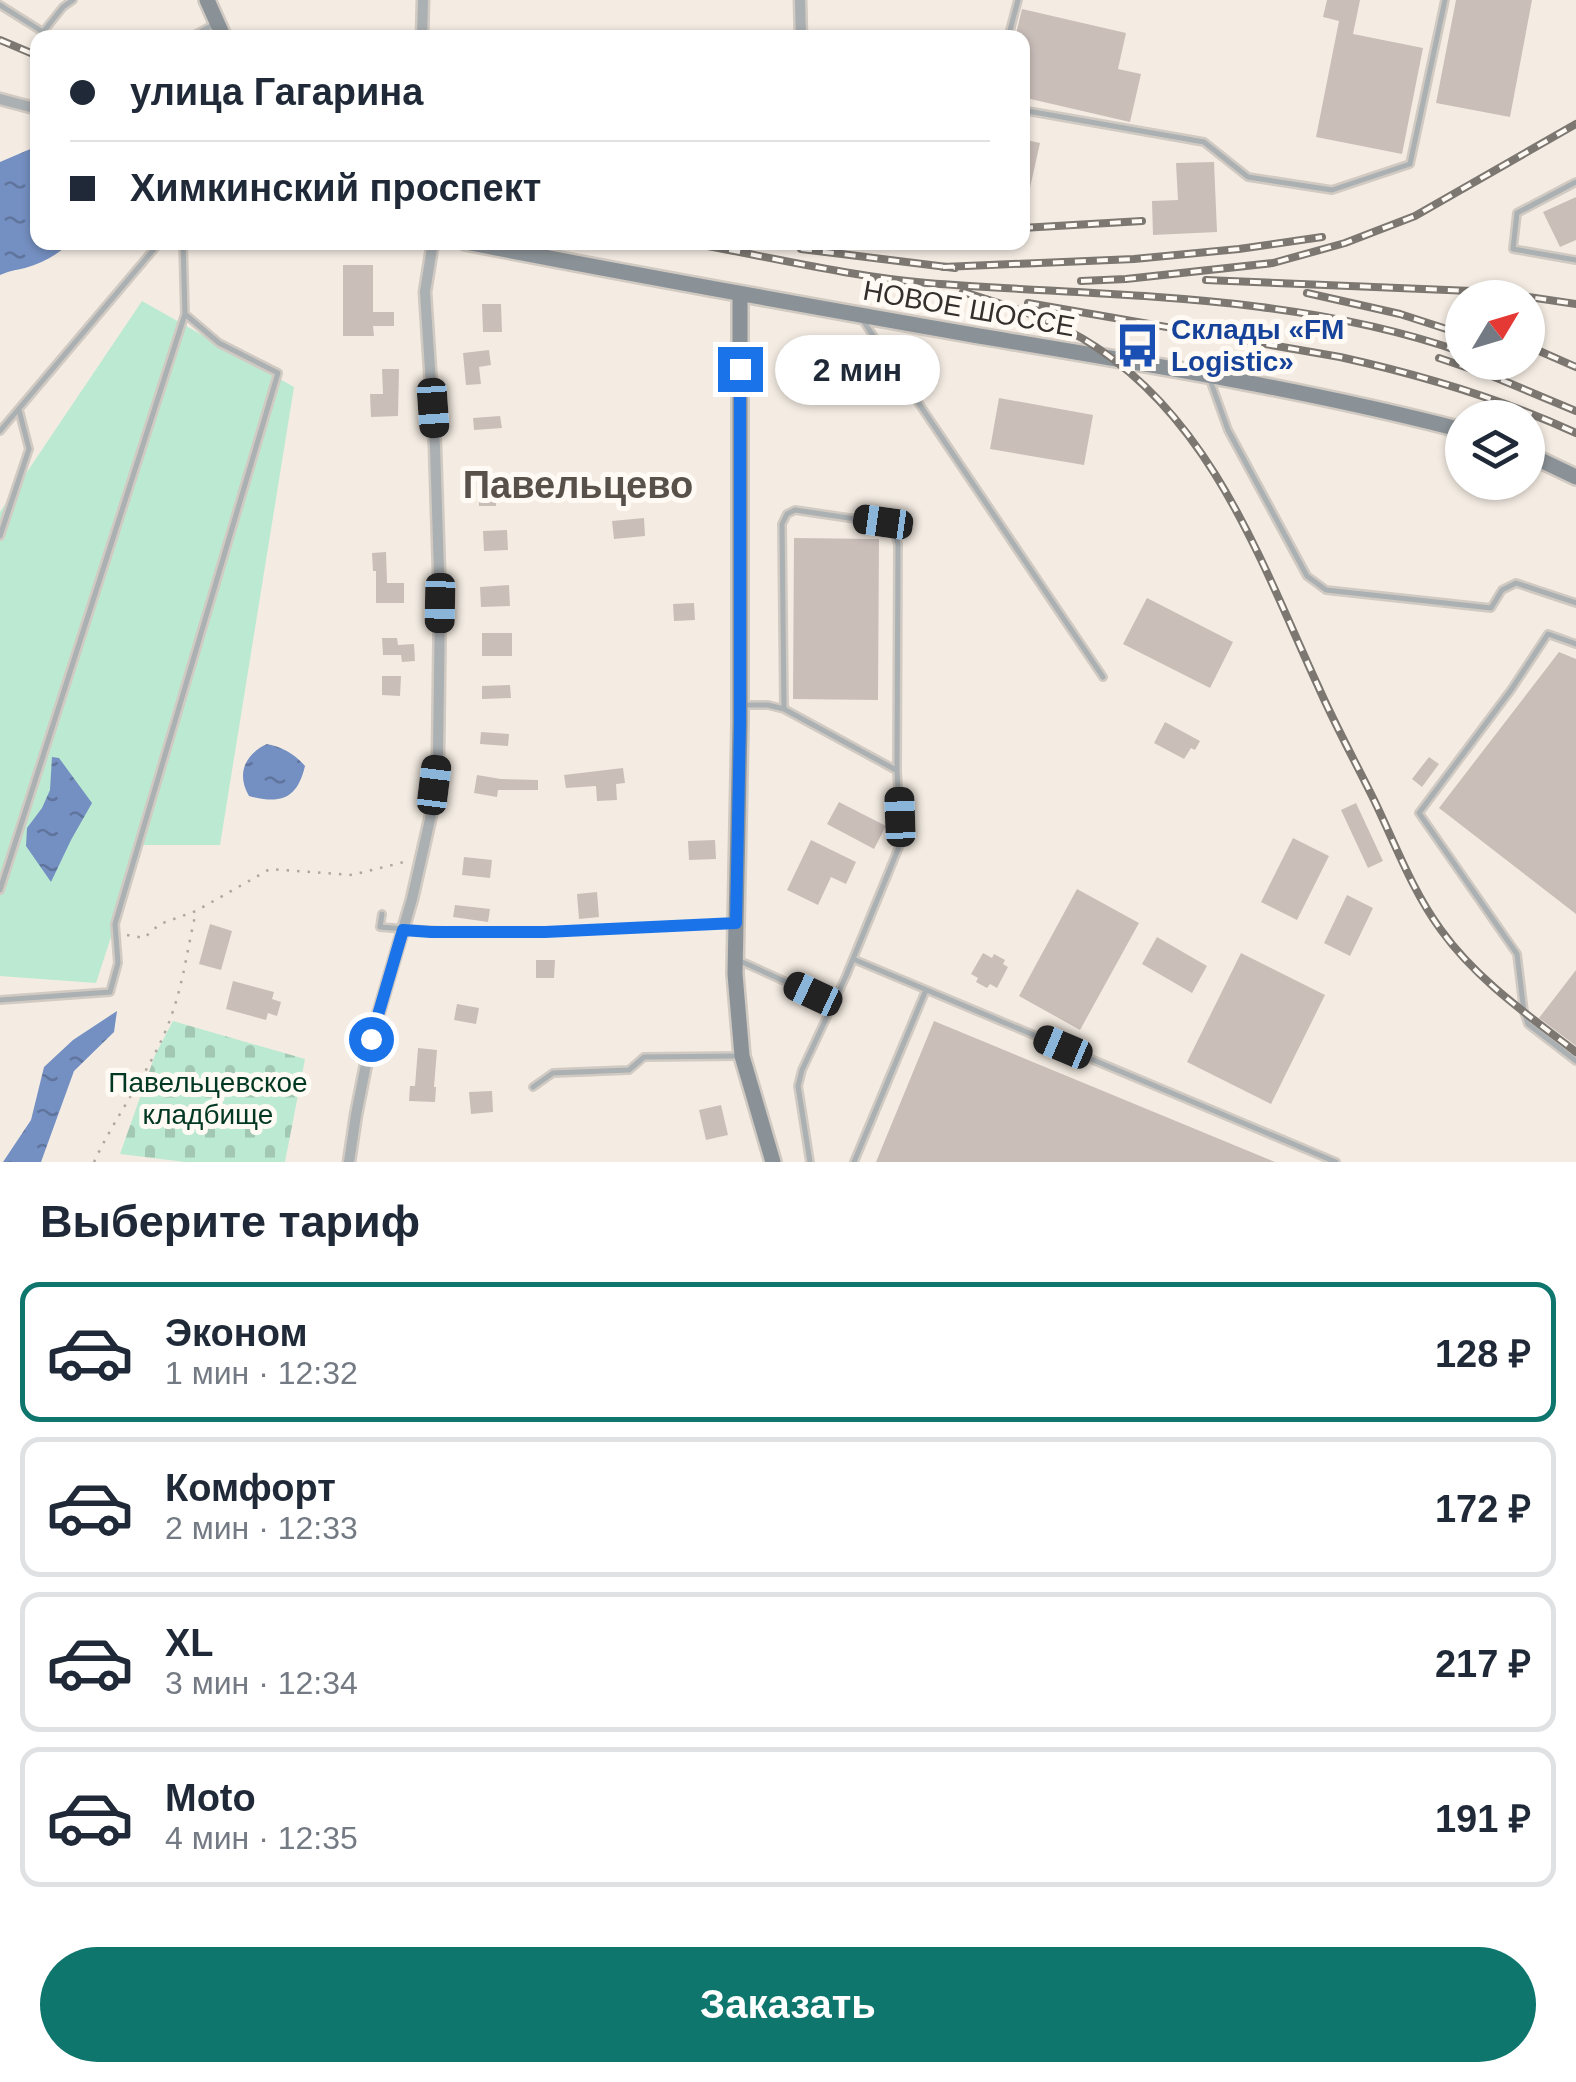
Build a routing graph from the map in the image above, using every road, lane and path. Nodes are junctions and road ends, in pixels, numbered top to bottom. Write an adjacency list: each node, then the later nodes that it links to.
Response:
1 (73, 0): 9 (lane)
2 (207, 0): 10 (main road)
3 (423, 0): 11 (street)
4 (800, 0): 12 (street)
5 (1018, 0): 13 (lane)
6 (1445, 0): 16 (lane)
7 (0, 5): 8 (lane)
8 (40, 30)
9 (45, 30)
10 (221, 30)
11 (422, 30)
12 (801, 30)
13 (1010, 30)
14 (0, 99): 15 (street)
15 (30, 108)
16 (1030, 111)
17 (1576, 182): 22 (lane)
18 (153, 250): 27 (lane)
19 (183, 250): 24 (lane)
20 (432, 250): 39 (street)
21 (507, 250): 23 (main road, НОВОЕ ШОССЕ)
22 (1576, 260)
23 (740, 294): 25 (main road, НОВОЕ ШОССЕ); 36 (main road)
24 (185, 314): 40 (lane); 44 (lane)
25 (860, 315): 26 (main road, НОВОЕ ШОССЕ); 35 (lane)
26 (1209, 377): 28 (main road, НОВОЕ ШОССЕ); 33 (lane)
27 (18, 410): 29 (lane); 32 (lane)
28 (1445, 426)
29 (0, 431)
30 (1545, 462): 31 (main road)
31 (1576, 477)
32 (0, 536)
33 (1576, 603)
34 (1576, 644): 52 (lane)
35 (1104, 677)
36 (740, 706): 37 (lane); 43 (main road)
37 (784, 709): 38 (lane); 38 (lane)
38 (897, 771): 47 (lane)
39 (421, 858): 41 (path); 45 (street)
40 (0, 890)
41 (196, 911): 44 (path); 54 (path)
42 (382, 914): 45 (lane)
43 (736, 923): 45 (lane); 46 (main road)
44 (115, 924): 49 (lane)
45 (403, 930): 55 (street)
46 (736, 959): 50 (lane); 51 (main road)
47 (853, 959): 48 (lane); 50 (lane)
48 (926, 990): 58 (lane); 59 (lane)
49 (0, 1000)
50 (833, 1004): 57 (lane)
51 (742, 1056): 53 (lane); 56 (main road)
52 (1576, 1061)
53 (534, 1087)
54 (94, 1162)
55 (349, 1162)
56 (773, 1162)
57 (810, 1162)
58 (854, 1162)
59 (1336, 1162)

